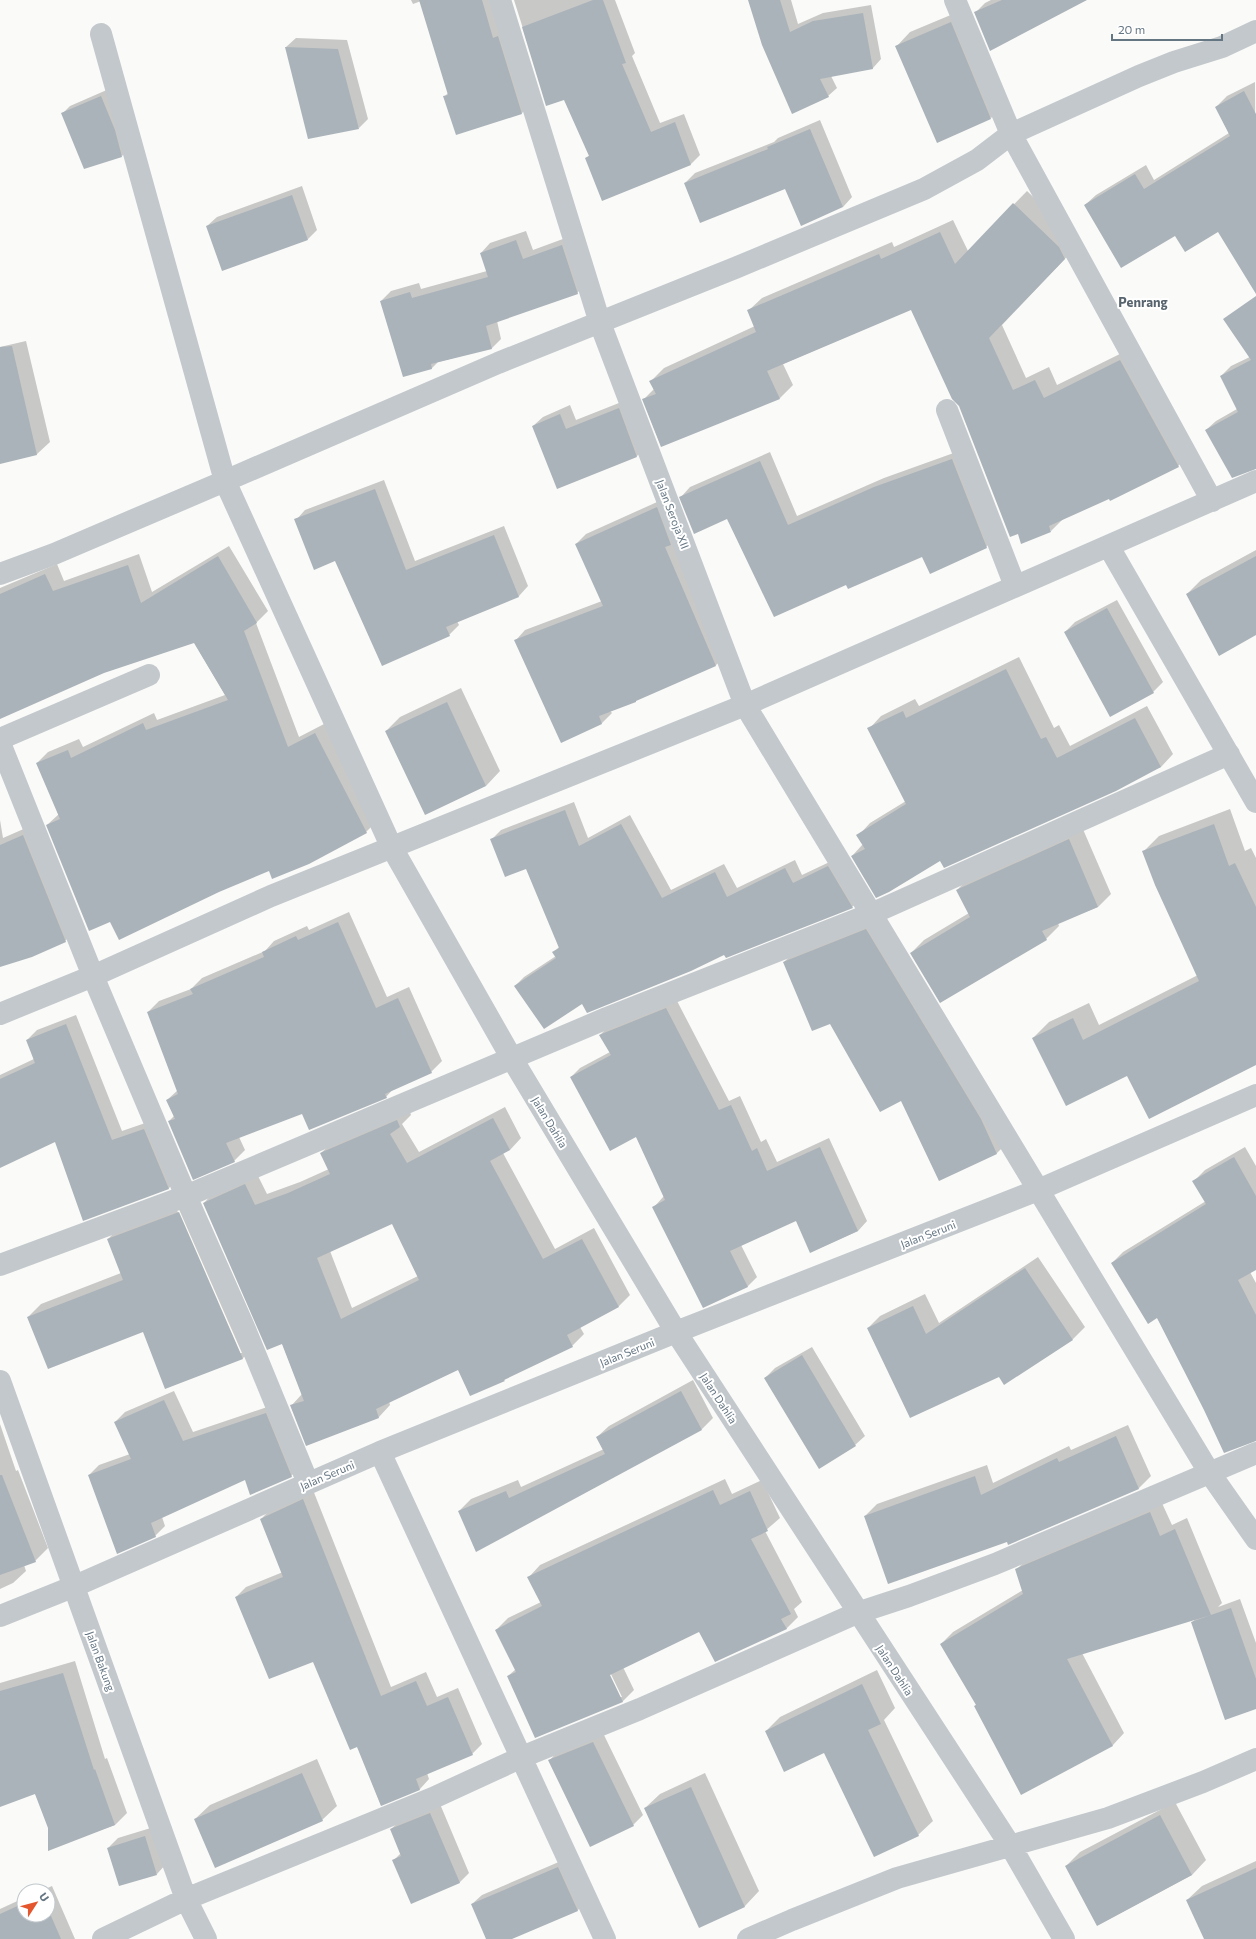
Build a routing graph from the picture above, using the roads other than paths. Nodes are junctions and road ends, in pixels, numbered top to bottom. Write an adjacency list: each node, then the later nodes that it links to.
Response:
1 (500, 0): 6 (street, Jalan Seroja XII)
2 (956, 0): 5 (street)
3 (1256, 31): 5 (street)
4 (101, 34): 9 (street, Jalan Dahlia)
5 (1010, 134): 6 (street); 10 (street)
6 (600, 323): 9 (street); 15 (street, Jalan Seroja XII)
7 (947, 410): 13 (street)
8 (1256, 481): 10 (street)
9 (225, 482): 12 (street); 20 (street, Jalan Dahlia)
10 (1212, 501): 11 (street)
11 (1109, 547): 13 (street); 18 (street)
12 (0, 574)
13 (1015, 586): 15 (street)
14 (149, 675): 16 (street)
15 (745, 705): 20 (street); 21 (street, Jalan Seroja XII)
16 (0, 739)
17 (0, 743): 22 (street)
18 (1229, 754): 19 (street); 21 (street)
19 (1256, 802)
20 (391, 846): 22 (street); 24 (street, Jalan Dahlia)
21 (871, 914): 24 (street); 26 (street, Jalan Seroja XII)
22 (93, 976): 23 (street); 27 (street)
23 (0, 1014)
24 (511, 1057): 27 (street); 29 (street, Jalan Dahlia)
25 (1256, 1095): 26 (street, Jalan Seruni)
26 (1038, 1190): 29 (street, Jalan Seruni); 33 (street, Jalan Seroja XII)
27 (186, 1196): 28 (street); 34 (street)
28 (0, 1265)
29 (676, 1332): 31 (street, Jalan Seruni); 37 (street, Jalan Dahlia)
30 (0, 1381): 36 (street, Jalan Bakung)
31 (380, 1452): 34 (street, Jalan Seruni); 39 (street)
32 (1256, 1453): 33 (street)
33 (1209, 1472): 35 (street, Jalan Seroja XII); 37 (street)
34 (308, 1483): 36 (street, Jalan Seruni)
35 (1256, 1539)
36 (75, 1586): 38 (street, Jalan Seruni); 42 (street, Jalan Bakung)
37 (857, 1613): 39 (street); 41 (street, Jalan Dahlia)
38 (0, 1616)
39 (522, 1757): 42 (street); 45 (street)
40 (1256, 1759): 41 (street)
41 (1010, 1845): 46 (street); 47 (street, Jalan Dahlia)
42 (186, 1899): 43 (street); 44 (street, Jalan Bakung)
43 (103, 1939)
44 (206, 1939)
45 (605, 1939)
46 (748, 1939)
47 (1064, 1939)

